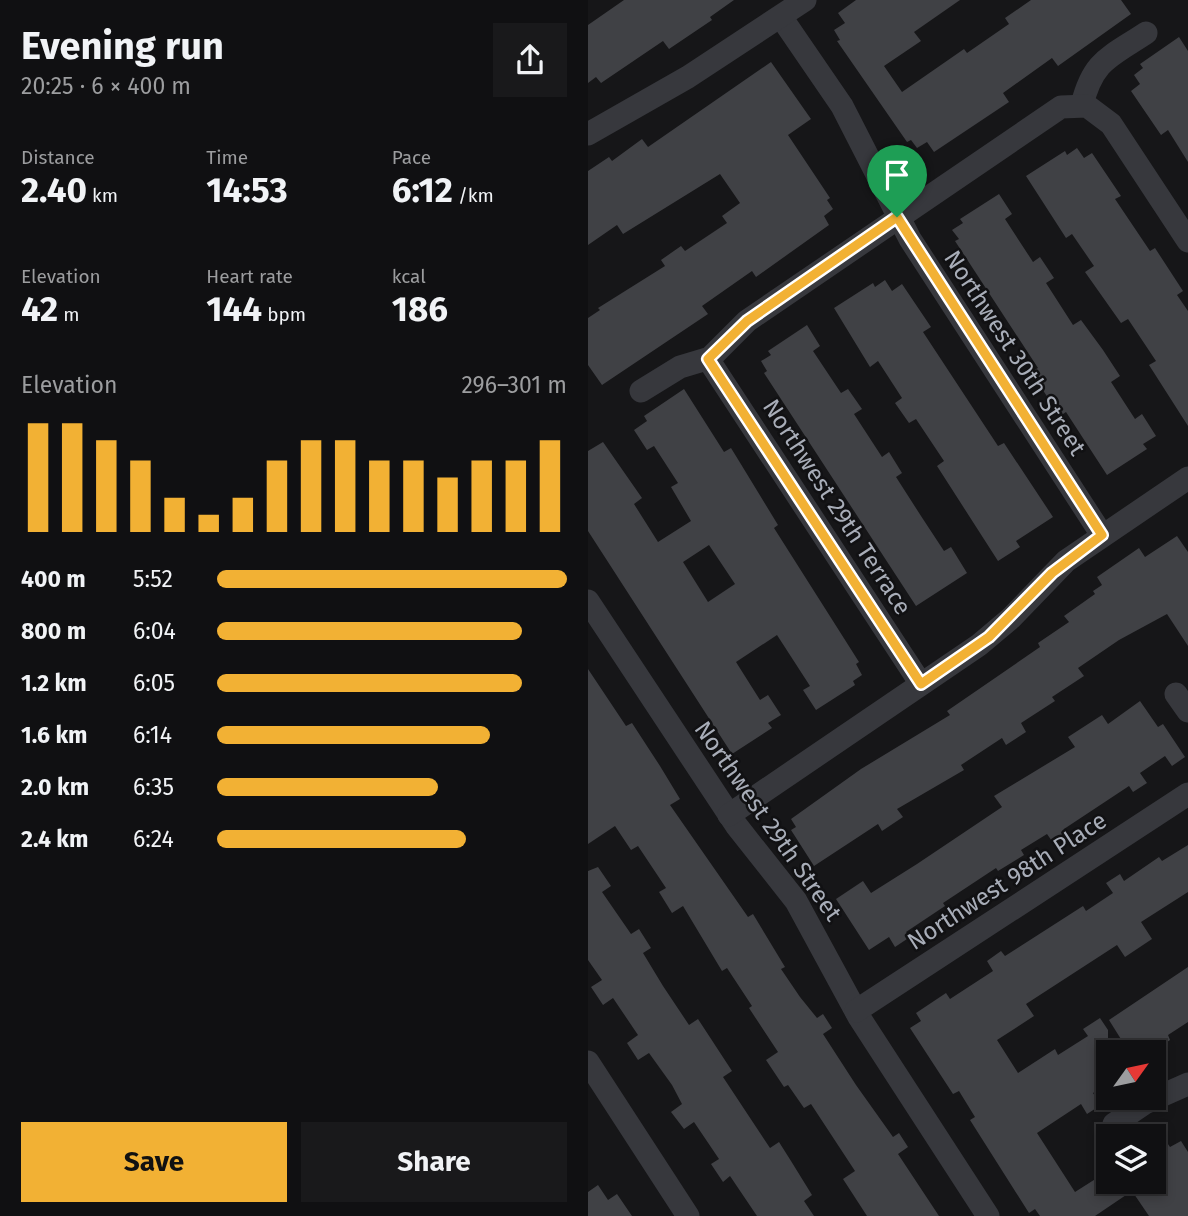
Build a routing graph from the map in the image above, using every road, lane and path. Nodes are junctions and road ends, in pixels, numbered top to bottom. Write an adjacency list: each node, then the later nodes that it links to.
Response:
1 (805, 0): 2 (street)
2 (781, 16): 5 (street); 6 (street, Northwest 30th Street)
3 (1146, 33): 4 (street)
4 (1082, 105): 6 (street); 7 (street)
5 (588, 134)
6 (897, 217): 8 (street); 11 (street, Northwest 30th Street)
7 (1188, 241)
8 (708, 359): 9 (street); 13 (street, Northwest 29th Terrace)
9 (641, 391)
10 (1188, 478): 11 (street)
11 (1102, 535): 13 (street)
12 (588, 601): 15 (street, Northwest 29th Street)
13 (921, 684): 15 (street)
14 (1188, 794): 16 (street, Northwest 98th Place)
15 (729, 815): 16 (street, Northwest 29th Street)
16 (856, 1011): 21 (street, Northwest 29th Street)
17 (588, 1062): 20 (street)
18 (1186, 1089): 19 (street)
19 (1115, 1124)
20 (688, 1216)
21 (988, 1216)

